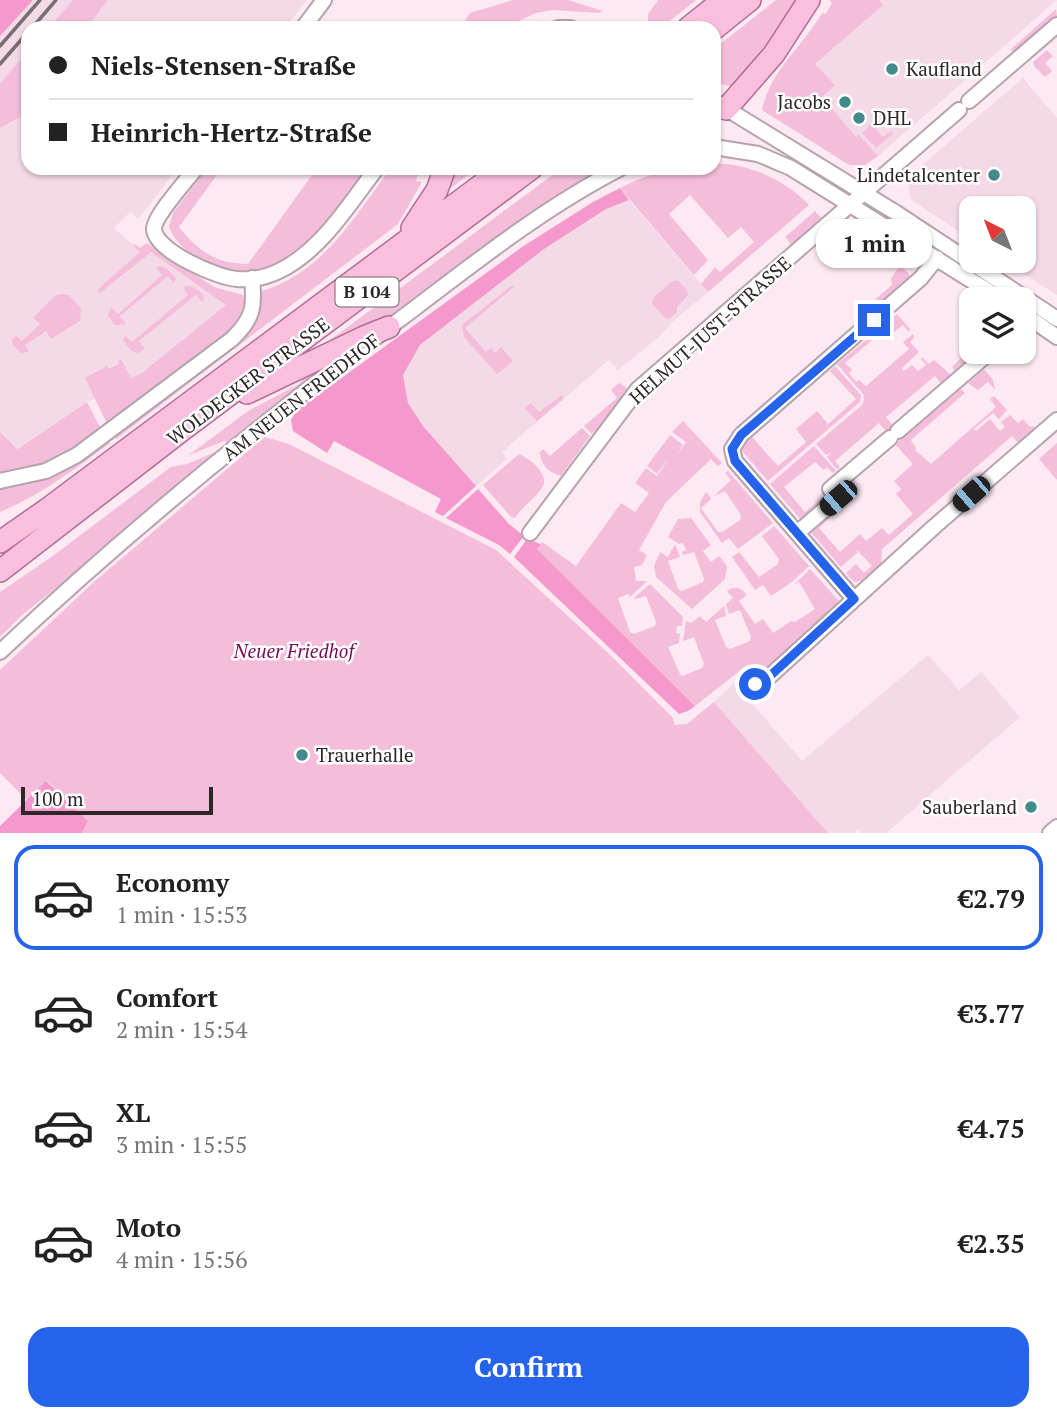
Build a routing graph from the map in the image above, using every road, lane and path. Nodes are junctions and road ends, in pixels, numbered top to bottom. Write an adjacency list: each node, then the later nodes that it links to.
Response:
1 (324, 0): 5 (street)
2 (723, 0): 6 (main road)
3 (750, 0): 7 (main road)
4 (809, 0): 9 (main road)
5 (308, 21)
6 (697, 21)
7 (721, 23)
8 (1057, 25): 18 (street, HELMUT-JUST-STRASSE)
9 (721, 107)
10 (721, 112): 18 (street)
11 (721, 148): 19 (street)
12 (192, 175): 22 (street)
13 (372, 175): 22 (street)
14 (442, 175): 20 (main road)
15 (495, 175): 20 (main road, WOLDEGKER STRASSE / B 104)
16 (523, 175): 29 (main road, WOLDEGKER STRASSE / B 104)
17 (608, 175): 26 (street, AM NEUEN FRIEDHOF)
18 (863, 193): 19 (street, HELMUT-JUST-STRASSE); 24 (street)
19 (851, 205): 21 (street); 32 (street, HELMUT-JUST-STRASSE)
20 (401, 245): 34 (main road, WOLDEGKER STRASSE / B 104)
21 (937, 258): 23 (street); 33 (street)
22 (253, 278): 31 (street)
23 (982, 287)
24 (1057, 319)
25 (1036, 324): 27 (street)
26 (389, 327): 29 (main road); 37 (street, AM NEUEN FRIEDHOF)
27 (1057, 337)
28 (976, 364): 33 (street)
29 (202, 416): 35 (main road, WOLDEGKER STRASSE / B 104)
30 (1057, 421): 36 (street)
31 (0, 481)
32 (530, 533)
33 (797, 533): 36 (street)
34 (0, 542)
35 (0, 571)
36 (854, 599): 38 (street)
37 (0, 652)
38 (750, 689)
39 (1057, 827): 40 (street)
40 (1050, 833)

